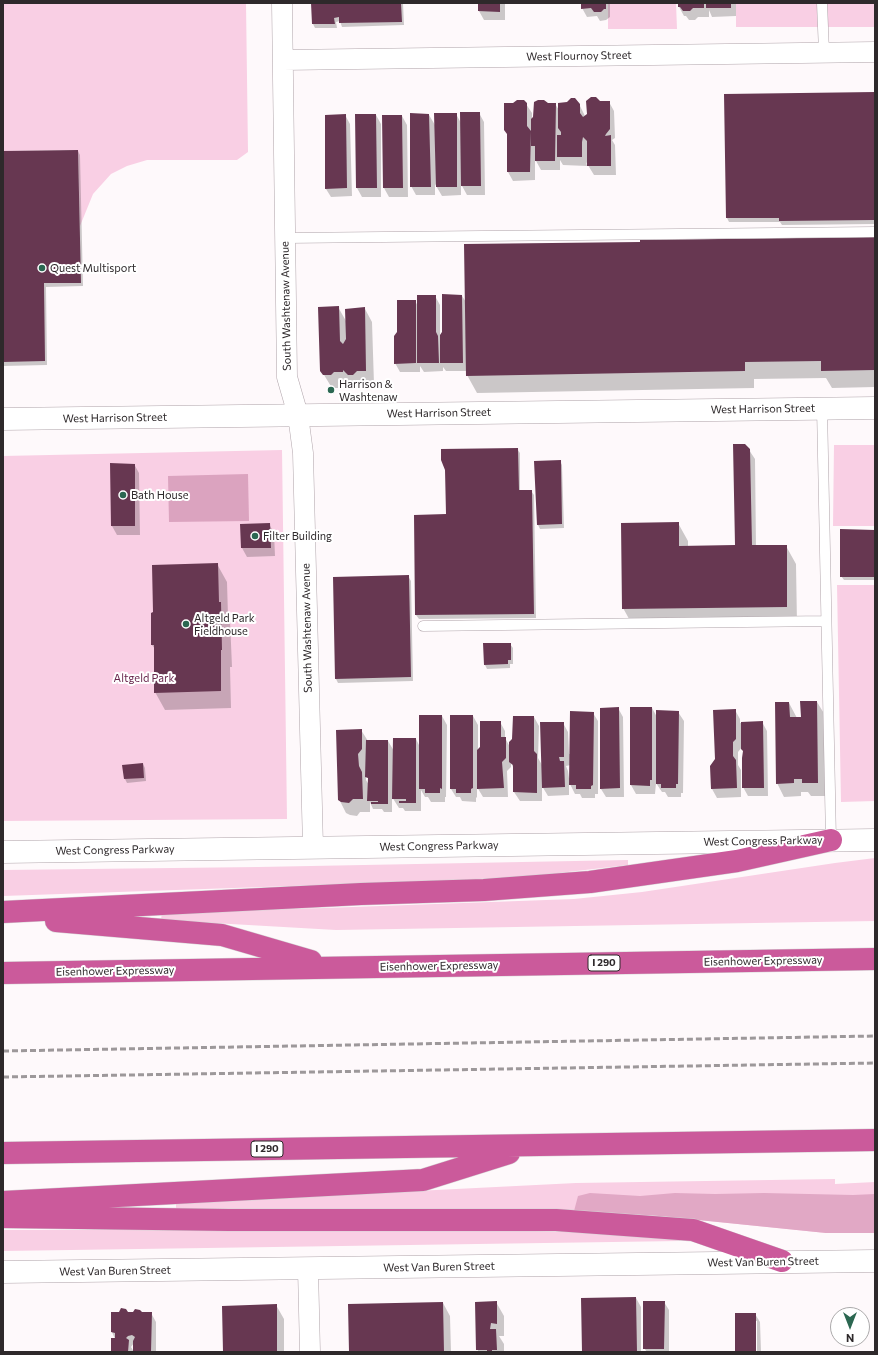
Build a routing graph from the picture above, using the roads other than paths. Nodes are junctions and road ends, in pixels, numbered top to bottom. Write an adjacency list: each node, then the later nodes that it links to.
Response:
1 (282, 3): 5 (street, South Washtenaw Avenue)
2 (822, 3): 3 (lane)
3 (824, 52): 4 (street, West Flournoy Street); 5 (street, West Flournoy Street)
4 (875, 52)
5 (282, 60): 7 (street, South Washtenaw Avenue)
6 (875, 232): 7 (lane)
7 (285, 238): 10 (street, South Washtenaw Avenue)
8 (822, 408): 9 (street, West Harrison Street); 10 (street, West Harrison Street); 12 (lane)
9 (875, 408)
10 (298, 415): 11 (street, West Harrison Street); 16 (street, South Washtenaw Avenue)
11 (3, 419)
12 (826, 621): 13 (lane); 14 (lane)
13 (423, 626)
14 (831, 840): 15 (street, West Congress Parkway); 16 (street, West Congress Parkway); 18 (highway)
15 (875, 840)
16 (313, 847): 17 (street, West Congress Parkway)
17 (3, 852)
18 (3, 912)
19 (3, 917): 21 (highway)
20 (875, 959): 21 (highway, Eisenhower Expressway / I 290)
21 (334, 968): 22 (highway, Eisenhower Expressway / I 290)
22 (3, 973)
23 (875, 1140): 24 (highway, I 290)
24 (532, 1146): 25 (highway, I 290); 26 (highway)
25 (3, 1153)
26 (3, 1202)
27 (3, 1217): 28 (highway)
28 (782, 1261): 29 (street, West Van Buren Street); 30 (street, West Van Buren Street)
29 (875, 1261)
30 (308, 1269): 31 (street, West Van Buren Street); 32 (street)
31 (3, 1272)
32 (310, 1352)

